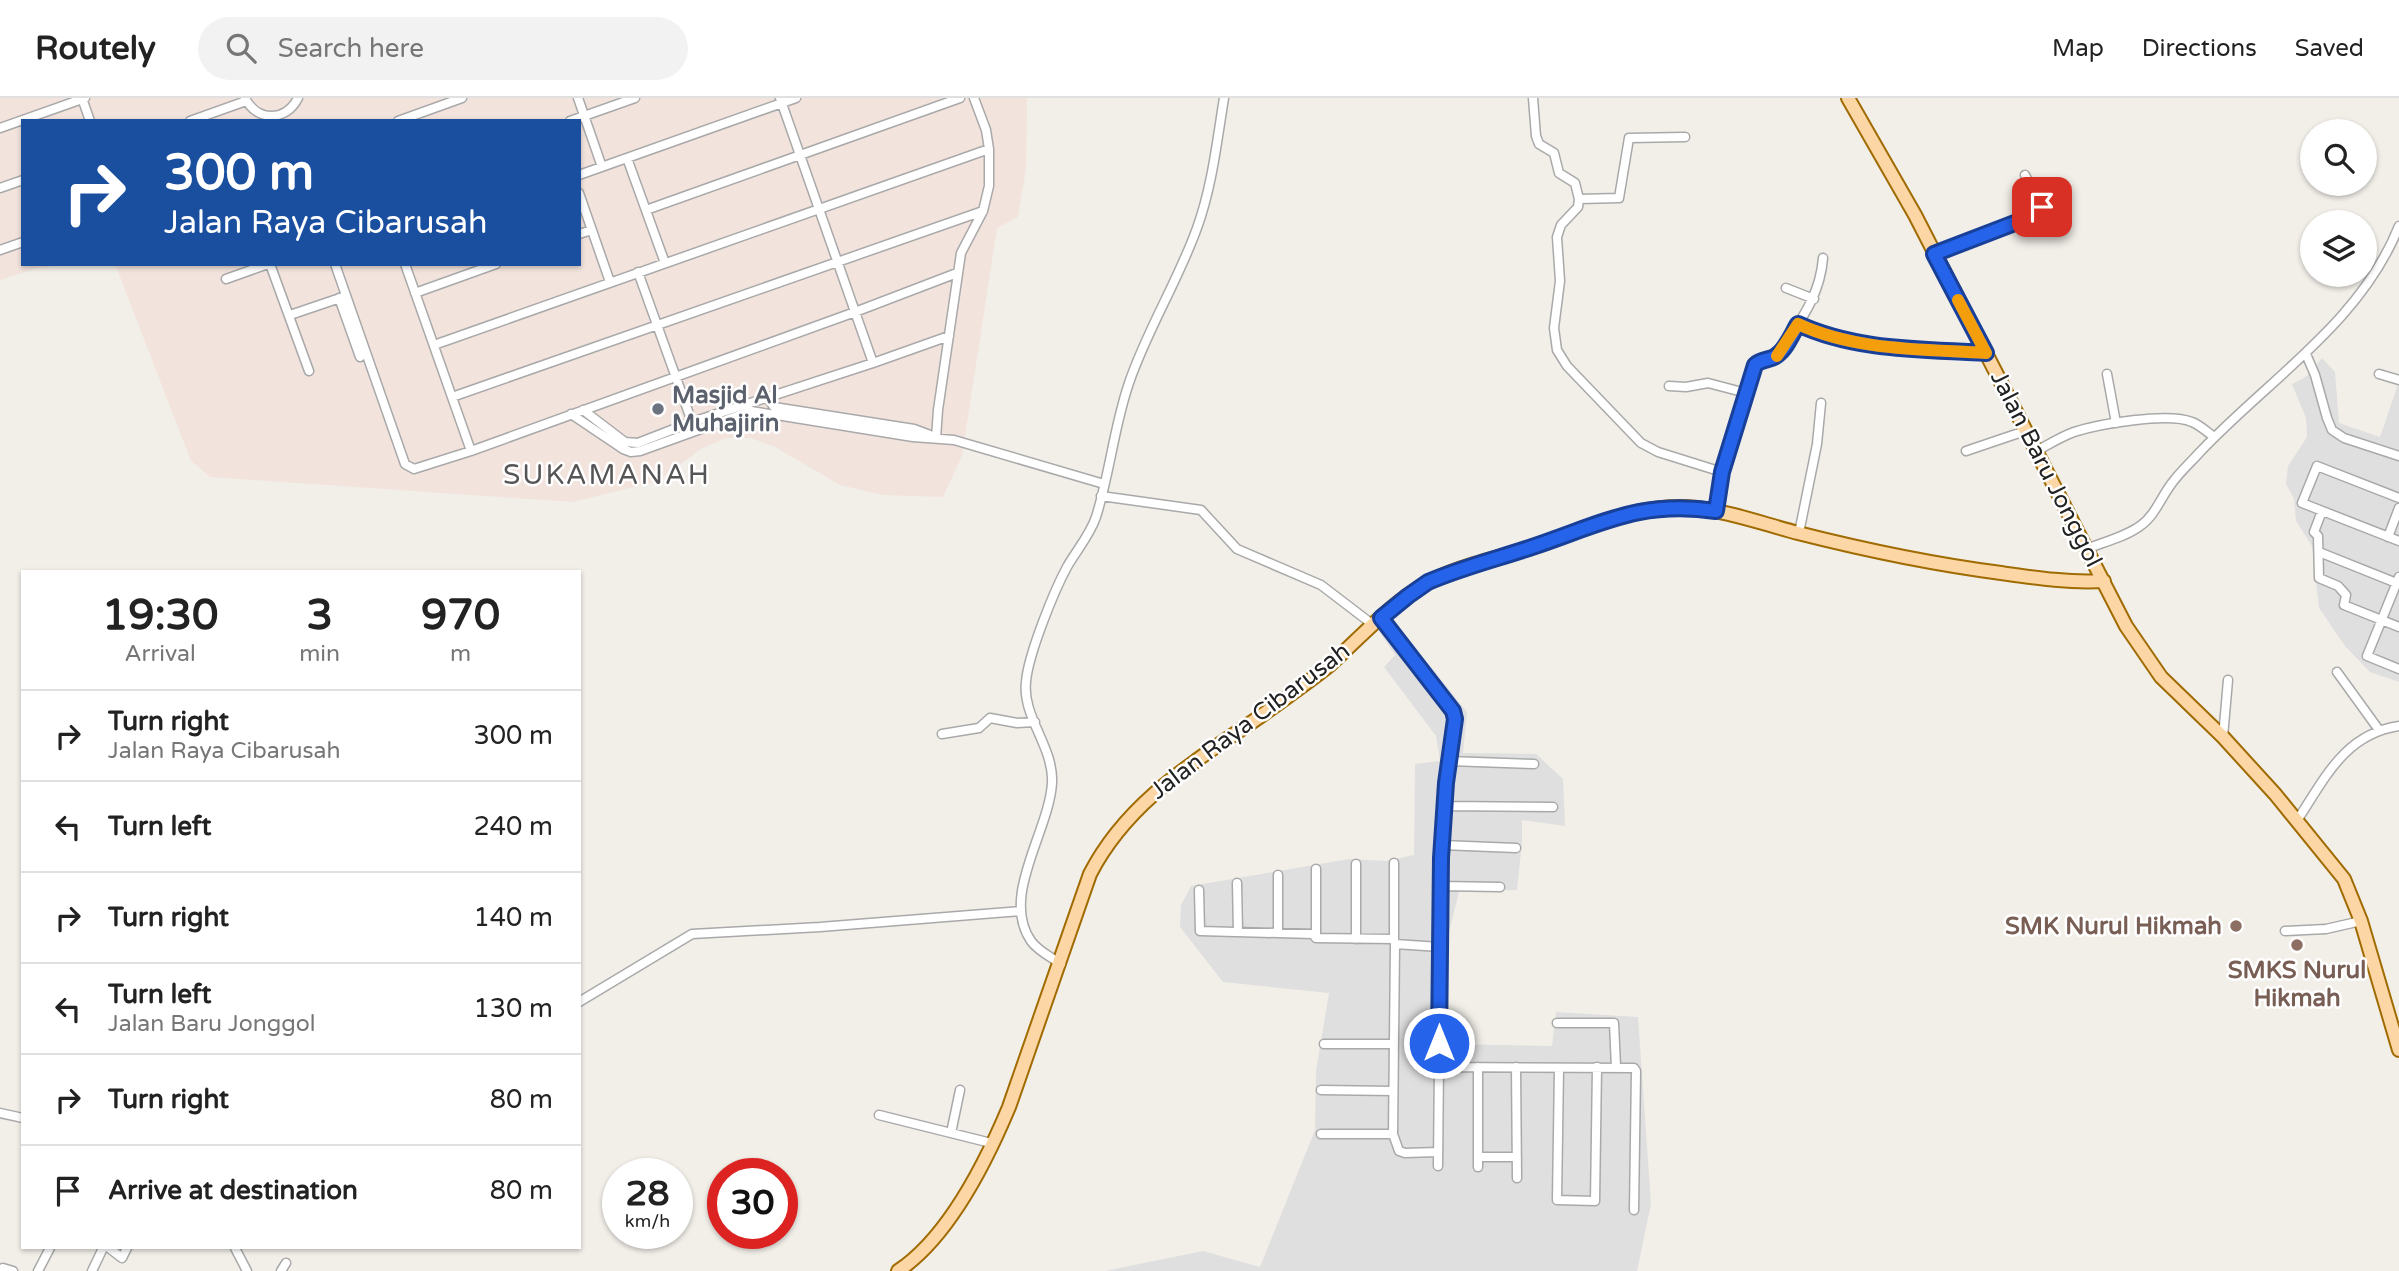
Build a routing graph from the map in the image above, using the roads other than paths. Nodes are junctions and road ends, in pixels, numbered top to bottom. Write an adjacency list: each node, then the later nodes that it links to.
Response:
1 (83, 98): 16 (street); 17 (street)
2 (298, 98): 15 (street)
3 (462, 98): 20 (street)
4 (578, 98): 14 (street)
5 (635, 98): 14 (street)
6 (796, 98): 13 (street)
7 (960, 98): 26 (street)
8 (974, 98): 25 (street)
9 (1224, 98): 94 (street)
10 (1533, 98): 34 (street)
11 (1848, 98): 44 (main road, Jalan Baru Jonggol)
12 (245, 99): 18 (street); 19 (street)
13 (781, 101): 26 (street); 27 (street)
14 (584, 116): 21 (street); 28 (street)
15 (285, 117): 19 (street)
16 (25, 119)
17 (89, 119)
18 (195, 119)
19 (268, 119)
20 (404, 119)
21 (576, 119)
22 (21, 120): 23 (street)
23 (0, 128)
24 (1685, 137): 34 (street)
25 (989, 149): 35 (street); 37 (street)
26 (800, 156): 35 (street); 36 (street)
27 (627, 158): 28 (street); 36 (street)
28 (602, 167): 29 (street)
29 (581, 174)
30 (2025, 175): 44 (street)
31 (21, 181): 32 (street)
32 (0, 188)
33 (581, 199): 39 (street)
34 (1579, 199): 93 (street)
35 (818, 208): 46 (street); 47 (street)
36 (646, 211): 47 (street)
37 (983, 211): 46 (street); 54 (street)
38 (2399, 226): 41 (street)
39 (592, 230): 40 (street); 56 (street)
40 (581, 233)
41 (2396, 240): 68 (street)
42 (21, 243): 43 (street)
43 (0, 250)
44 (1934, 254): 67 (main road, Jalan Baru Jonggol)
45 (1823, 258): 60 (street)
46 (837, 261): 61 (street); 64 (street)
47 (665, 263): 53 (street)
48 (263, 266): 55 (street)
49 (270, 266): 62 (street)
50 (335, 266): 59 (street)
51 (406, 266): 58 (street)
52 (490, 266): 58 (street)
53 (638, 272): 56 (street); 64 (street)
54 (957, 272): 61 (street); 65 (street)
55 (226, 279)
56 (610, 282): 66 (street)
57 (1786, 288): 60 (street)
58 (415, 293): 66 (street)
59 (343, 297): 62 (street); 69 (street); 89 (street)
60 (1814, 299): 63 (street)
61 (855, 312): 70 (street); 74 (street)
62 (290, 315): 71 (street)
63 (1798, 324): 67 (street); 77 (street)
64 (657, 325): 74 (street); 78 (street)
65 (949, 336): 70 (street); 87 (street)
66 (434, 345): 78 (street)
67 (1986, 353): 85 (main road, Jalan Baru Jonggol)
68 (2306, 354): 86 (street); 92 (street)
69 (360, 357)
70 (873, 363): 79 (street)
71 (309, 371)
72 (2379, 373): 75 (street)
73 (2107, 374): 84 (street)
74 (676, 377): 81 (street); 83 (street)
75 (2399, 380)
76 (1669, 386): 77 (street)
77 (1746, 393): 93 (street)
78 (452, 397): 89 (street)
79 (768, 397): 83 (street); 87 (street)
80 (1821, 403): 100 (street)
81 (583, 410): 82 (street); 83 (street)
82 (571, 414): 87 (street); 89 (street)
83 (692, 422)
84 (2116, 423): 86 (street); 91 (street)
85 (2025, 432): 90 (street); 91 (main road, Jalan Baru Jonggol)
86 (2214, 437): 103 (street)
87 (936, 438): 94 (street)
88 (2399, 445): 92 (street)
89 (471, 451)
90 (1966, 451)
91 (2035, 452): 103 (main road, Jalan Baru Jonggol)
92 (2397, 455)
93 (1722, 472): 98 (street)
94 (1104, 484): 95 (street)
95 (1101, 496): 108 (street); 113 (street)
96 (2399, 498): 99 (street)
97 (2399, 508): 101 (street)
98 (1716, 511): 100 (main road, Jalan Raya Cibarusah); 108 (main road, Jalan Raya Cibarusah)
99 (2322, 511): 101 (street); 104 (street)
100 (1799, 533): 105 (main road, Jalan Raya Cibarusah)
101 (2388, 537): 102 (street)
102 (2399, 541)
103 (2087, 549): 105 (main road, Jalan Baru Jonggol)
104 (2319, 552): 106 (street); 107 (street)
105 (2104, 581): 117 (main road, Jalan Baru Jonggol)
106 (2398, 582): 107 (street)
107 (2382, 620): 109 (street); 110 (street)
108 (1377, 621): 118 (street); 142 (main road, Jalan Raya Cibarusah)
109 (2399, 627)
110 (2399, 669)
111 (2337, 672): 115 (street)
112 (2228, 680): 117 (street)
113 (1035, 722): 116 (street); 133 (street)
114 (2397, 726): 115 (street)
115 (2379, 730): 122 (street)
116 (942, 734)
117 (2223, 737): 122 (main road, Jalan Baru Jonggol)
118 (1449, 761): 119 (street); 120 (street)
119 (1534, 764)
120 (1444, 806): 121 (street); 123 (street)
121 (1553, 807)
122 (2298, 819): 134 (main road, Jalan Baru Jonggol)
123 (1441, 845): 124 (street); 130 (street)
124 (1516, 848)
125 (1394, 863): 140 (street)
126 (1356, 864): 139 (street)
127 (1316, 869): 138 (street)
128 (1278, 875): 137 (street)
129 (1237, 883): 136 (street)
130 (1440, 886): 131 (street); 141 (street)
131 (1500, 887)
132 (1199, 890): 136 (street)
133 (1021, 911): 142 (street); 143 (street)
134 (2361, 920): 135 (street); 147 (main road, Jalan Baru Jonggol)
135 (2285, 931)
136 (1238, 932): 137 (street)
137 (1278, 933): 138 (street)
138 (1317, 938): 139 (street)
139 (1356, 939): 140 (street)
140 (1394, 942): 141 (street); 146 (street)
141 (1440, 947): 148 (street)
142 (1061, 964): 163 (main road, Jalan Raya Cibarusah)
143 (581, 1001)
144 (1557, 1023): 151 (street)
145 (1324, 1044): 146 (street)
146 (1393, 1044): 156 (street)
147 (2399, 1050)
148 (1439, 1067): 149 (street); 164 (street)
149 (1478, 1067): 152 (street); 165 (street)
150 (1597, 1067): 151 (street); 153 (street); 153 (street)
151 (1616, 1067): 170 (street)
152 (1516, 1068): 153 (street); 166 (street)
153 (1559, 1068)
154 (960, 1090): 160 (street)
155 (1321, 1090): 156 (street)
156 (1393, 1091): 162 (street)
157 (0, 1113): 159 (street)
158 (879, 1115): 160 (street)
159 (21, 1118)
160 (951, 1133): 163 (street)
161 (1321, 1134): 162 (street)
162 (1392, 1134): 164 (street)
163 (992, 1143): 181 (main road, Jalan Raya Cibarusah)
164 (1437, 1152): 167 (street)
165 (1478, 1157): 166 (street); 168 (street)
166 (1517, 1157): 169 (street)
167 (1438, 1166)
168 (1478, 1167)
169 (1517, 1178)
170 (1634, 1210)
171 (49, 1249): 178 (street)
172 (103, 1249): 179 (street)
173 (110, 1249): 174 (street)
174 (126, 1249)
175 (236, 1249): 180 (street)
176 (3, 1270): 177 (street)
177 (13, 1271)
178 (38, 1271)
179 (92, 1271)
180 (247, 1271)
181 (898, 1271)

